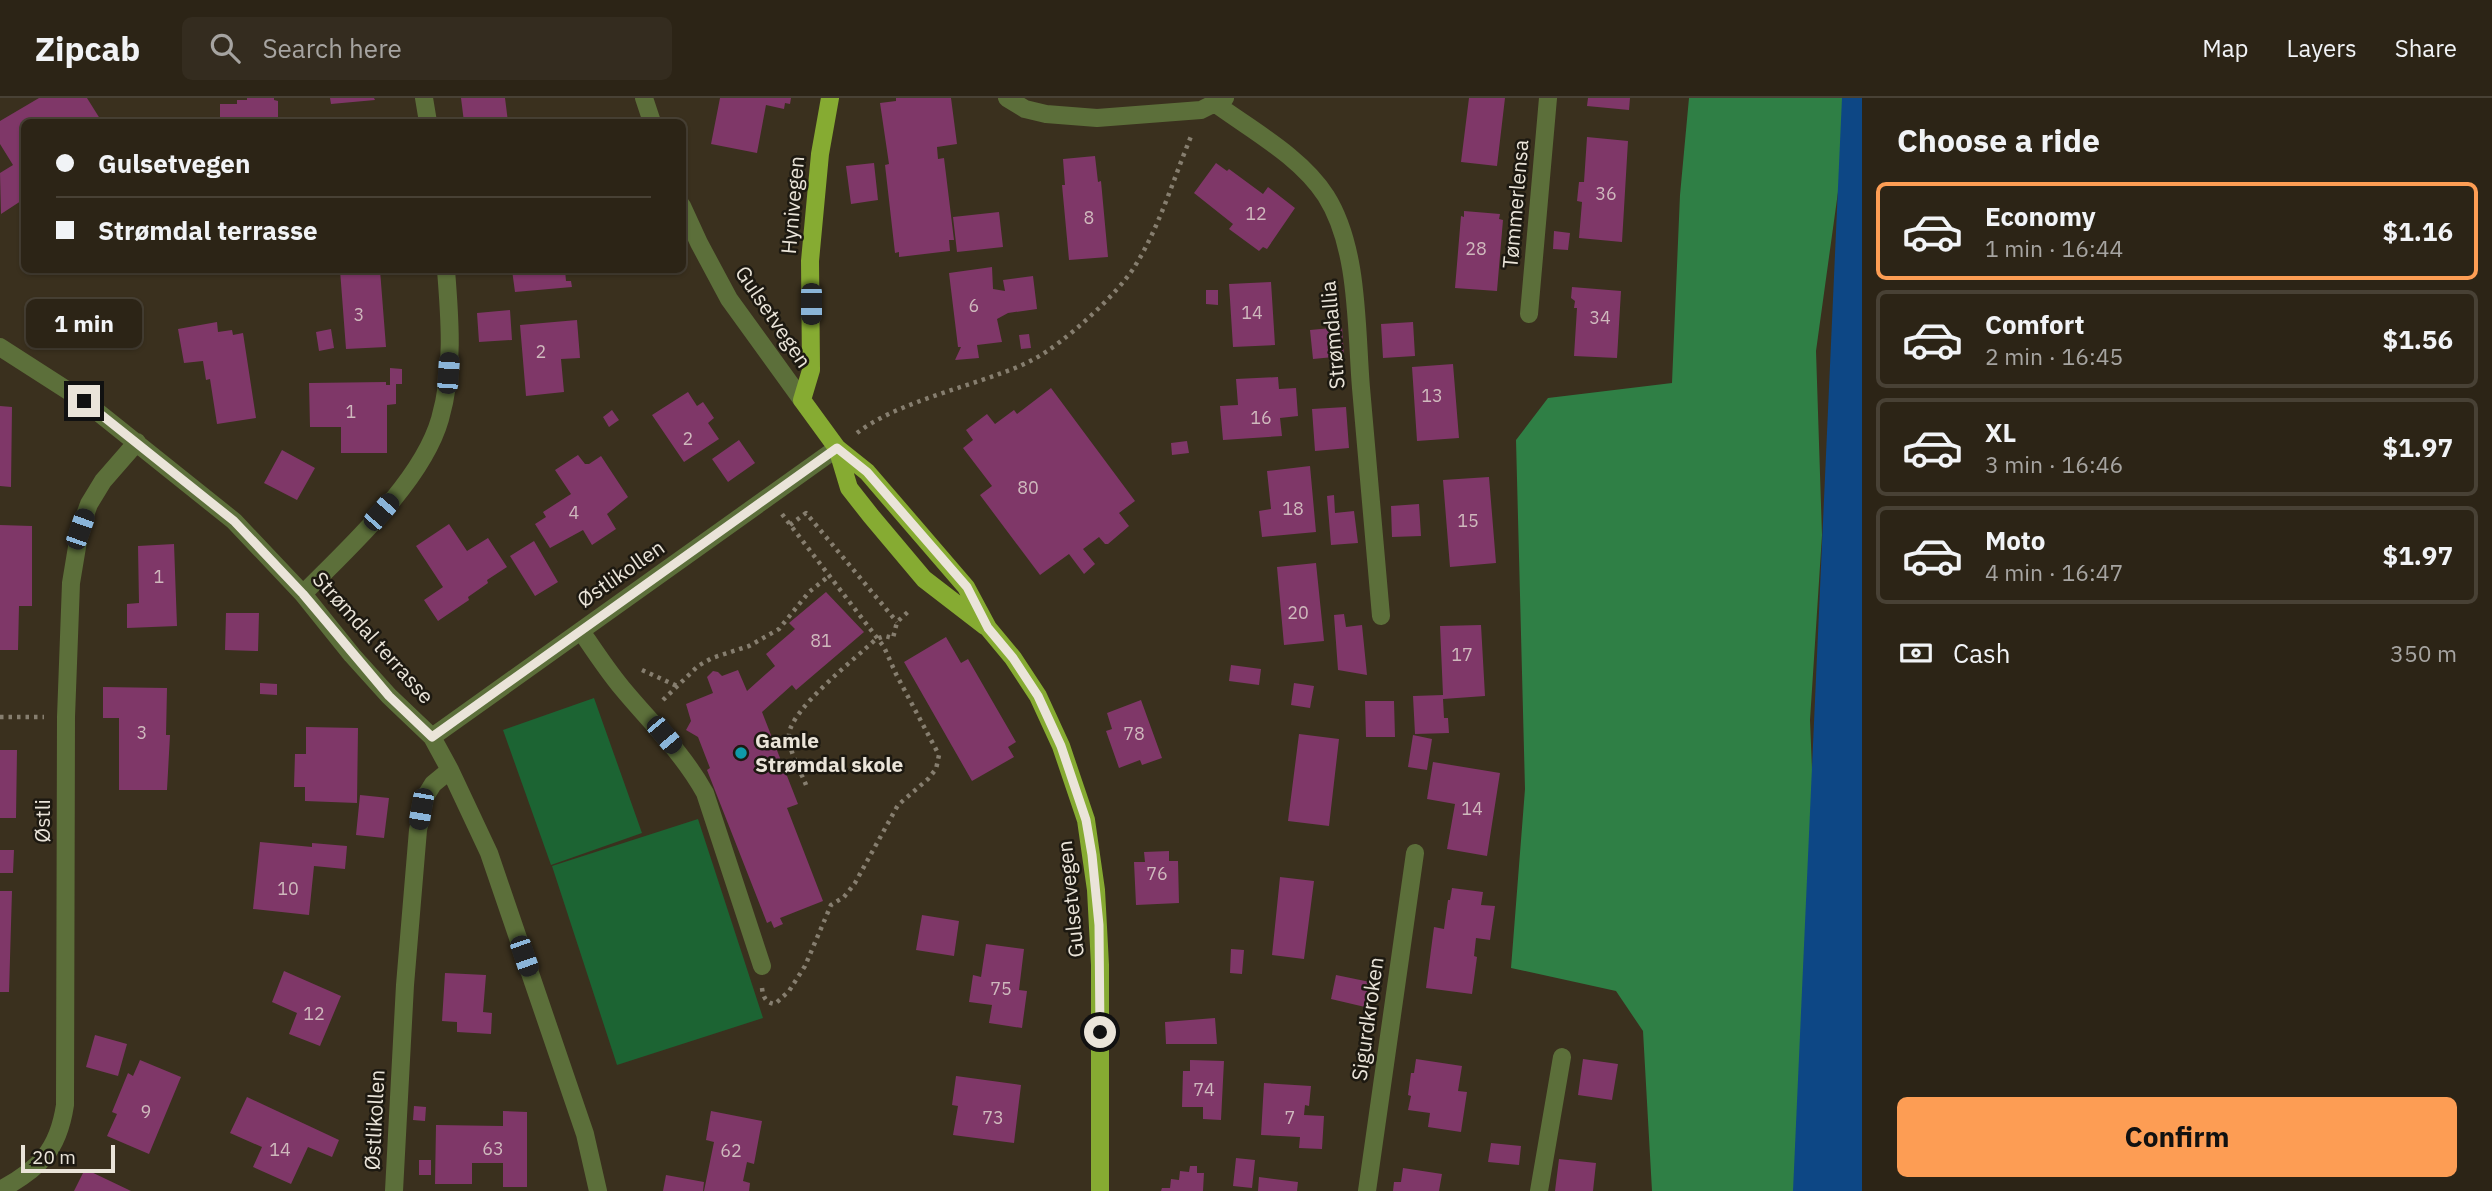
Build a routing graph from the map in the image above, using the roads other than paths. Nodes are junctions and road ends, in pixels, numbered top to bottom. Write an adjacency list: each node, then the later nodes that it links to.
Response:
1 (424, 98): 7 (street)
2 (644, 98): 8 (street)
3 (830, 98): 13 (main road, Hynivegen)
4 (1007, 98): 6 (street)
5 (1548, 98): 11 (street, Tømmerlensa)
6 (1214, 104): 17 (street, Strømdallia)
7 (428, 119)
8 (651, 119)
9 (686, 215): 13 (street, Gulsetvegen)
10 (446, 273): 16 (street)
11 (1529, 314)
12 (0, 347): 14 (street, Strømdal terrasse)
13 (802, 400): 15 (main road, Gulsetvegen)
14 (137, 442): 16 (street, Strømdal terrasse); 25 (street, Østli)
15 (837, 448): 18 (main road, Gulsetvegen); 18 (main road, Gulsetvegen); 19 (street, Østlikollen)
16 (303, 594): 20 (street, Strømdal terrasse)
17 (1381, 616)
18 (988, 628): 28 (main road, Gulsetvegen)
19 (581, 631): 20 (street, Østlikollen); 23 (street)
20 (432, 737): 21 (street, Strømdal terrasse)
21 (450, 770): 26 (street, Østlikollen); 27 (street, Strømdal terrasse)
22 (1415, 853): 29 (street, Sigurdkroken)
23 (762, 966)
24 (1562, 1057): 30 (street)
25 (0, 1190)
26 (394, 1191)
27 (598, 1191)
28 (1100, 1191)
29 (1367, 1191)
30 (1539, 1191)

